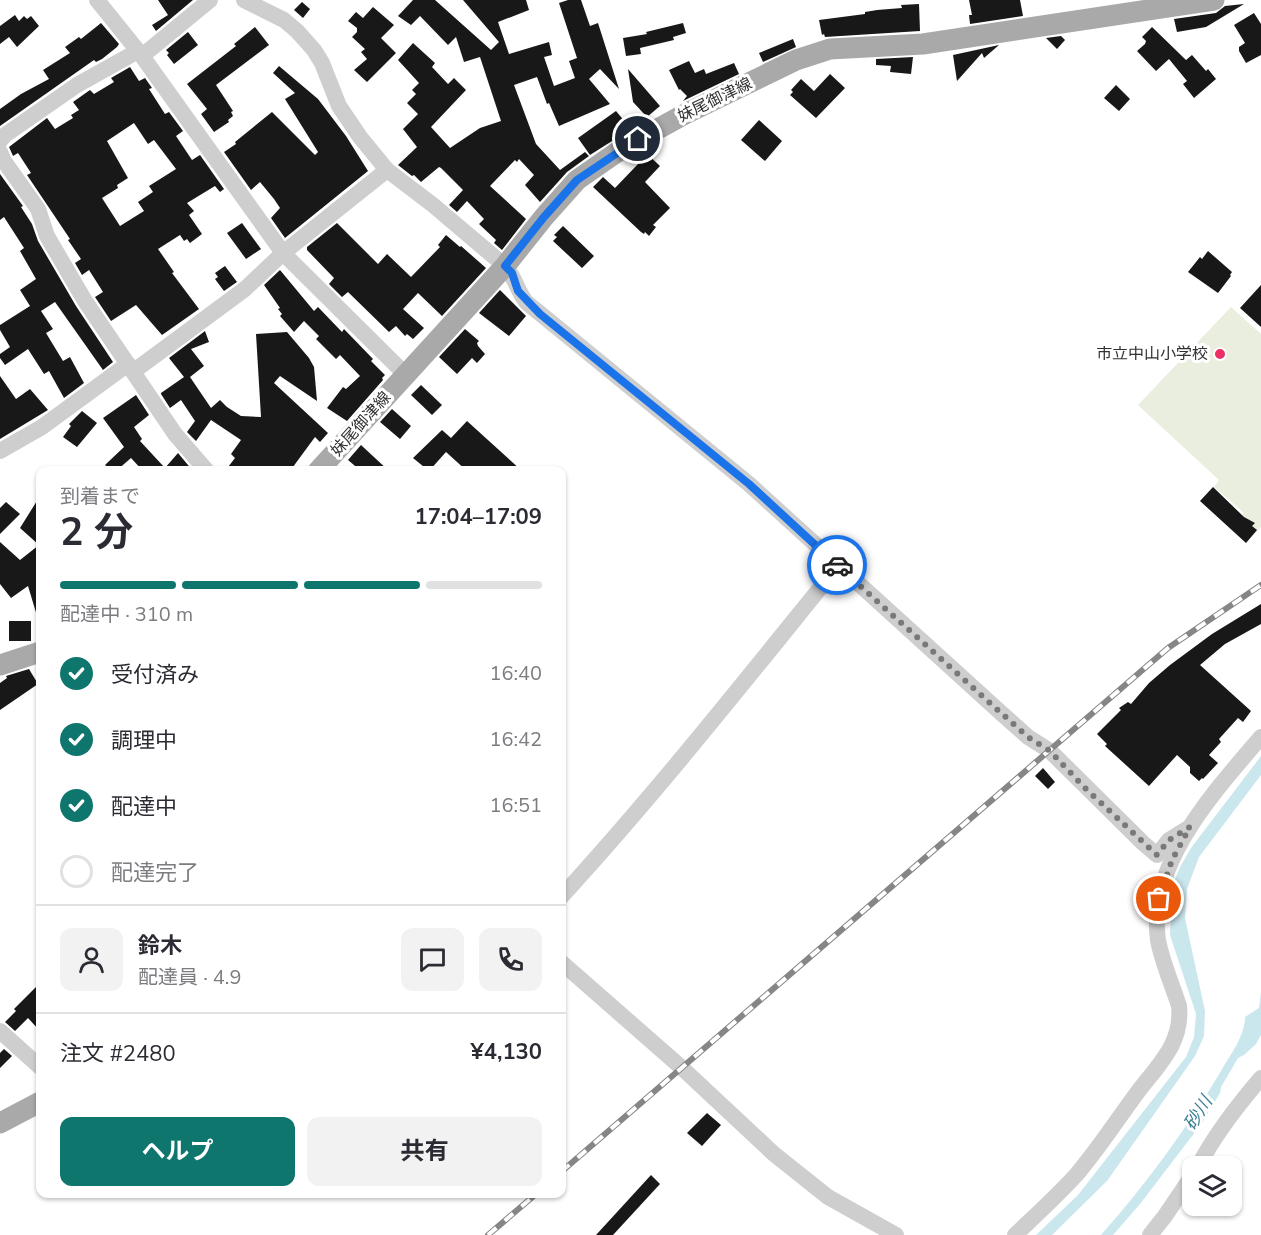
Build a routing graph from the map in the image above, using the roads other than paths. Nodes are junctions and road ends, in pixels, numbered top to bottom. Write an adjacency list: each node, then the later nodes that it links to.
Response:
1 (97, 0): 5 (street)
2 (210, 0): 5 (street)
3 (244, 0): 8 (street)
4 (1214, 0): 10 (main road, 妹尾御津線)
5 (140, 54): 6 (street); 9 (street)
6 (0, 141)
7 (0, 152): 11 (street)
8 (387, 170): 9 (street); 10 (street)
9 (283, 253): 11 (street); 12 (street)
10 (505, 266): 12 (main road, 妹尾御津線); 16 (street)
11 (131, 368): 13 (street); 14 (street)
12 (405, 375): 15 (main road, 妹尾御津線)
13 (0, 451)
14 (203, 466)
15 (323, 466)
16 (838, 566): 21 (street); 22 (street)
17 (0, 655): 18 (street)
18 (32, 655): 19 (main road)
19 (0, 665)
20 (1261, 737): 21 (street)
21 (1190, 827): 32 (street)
22 (566, 892)
23 (566, 966): 31 (street)
24 (0, 1031): 25 (street)
25 (36, 1063)
26 (1261, 1078): 29 (street)
27 (36, 1104): 28 (main road)
28 (0, 1123)
29 (1204, 1156)
30 (1182, 1191): 33 (street)
31 (896, 1235)
32 (1015, 1235)
33 (1150, 1235)

